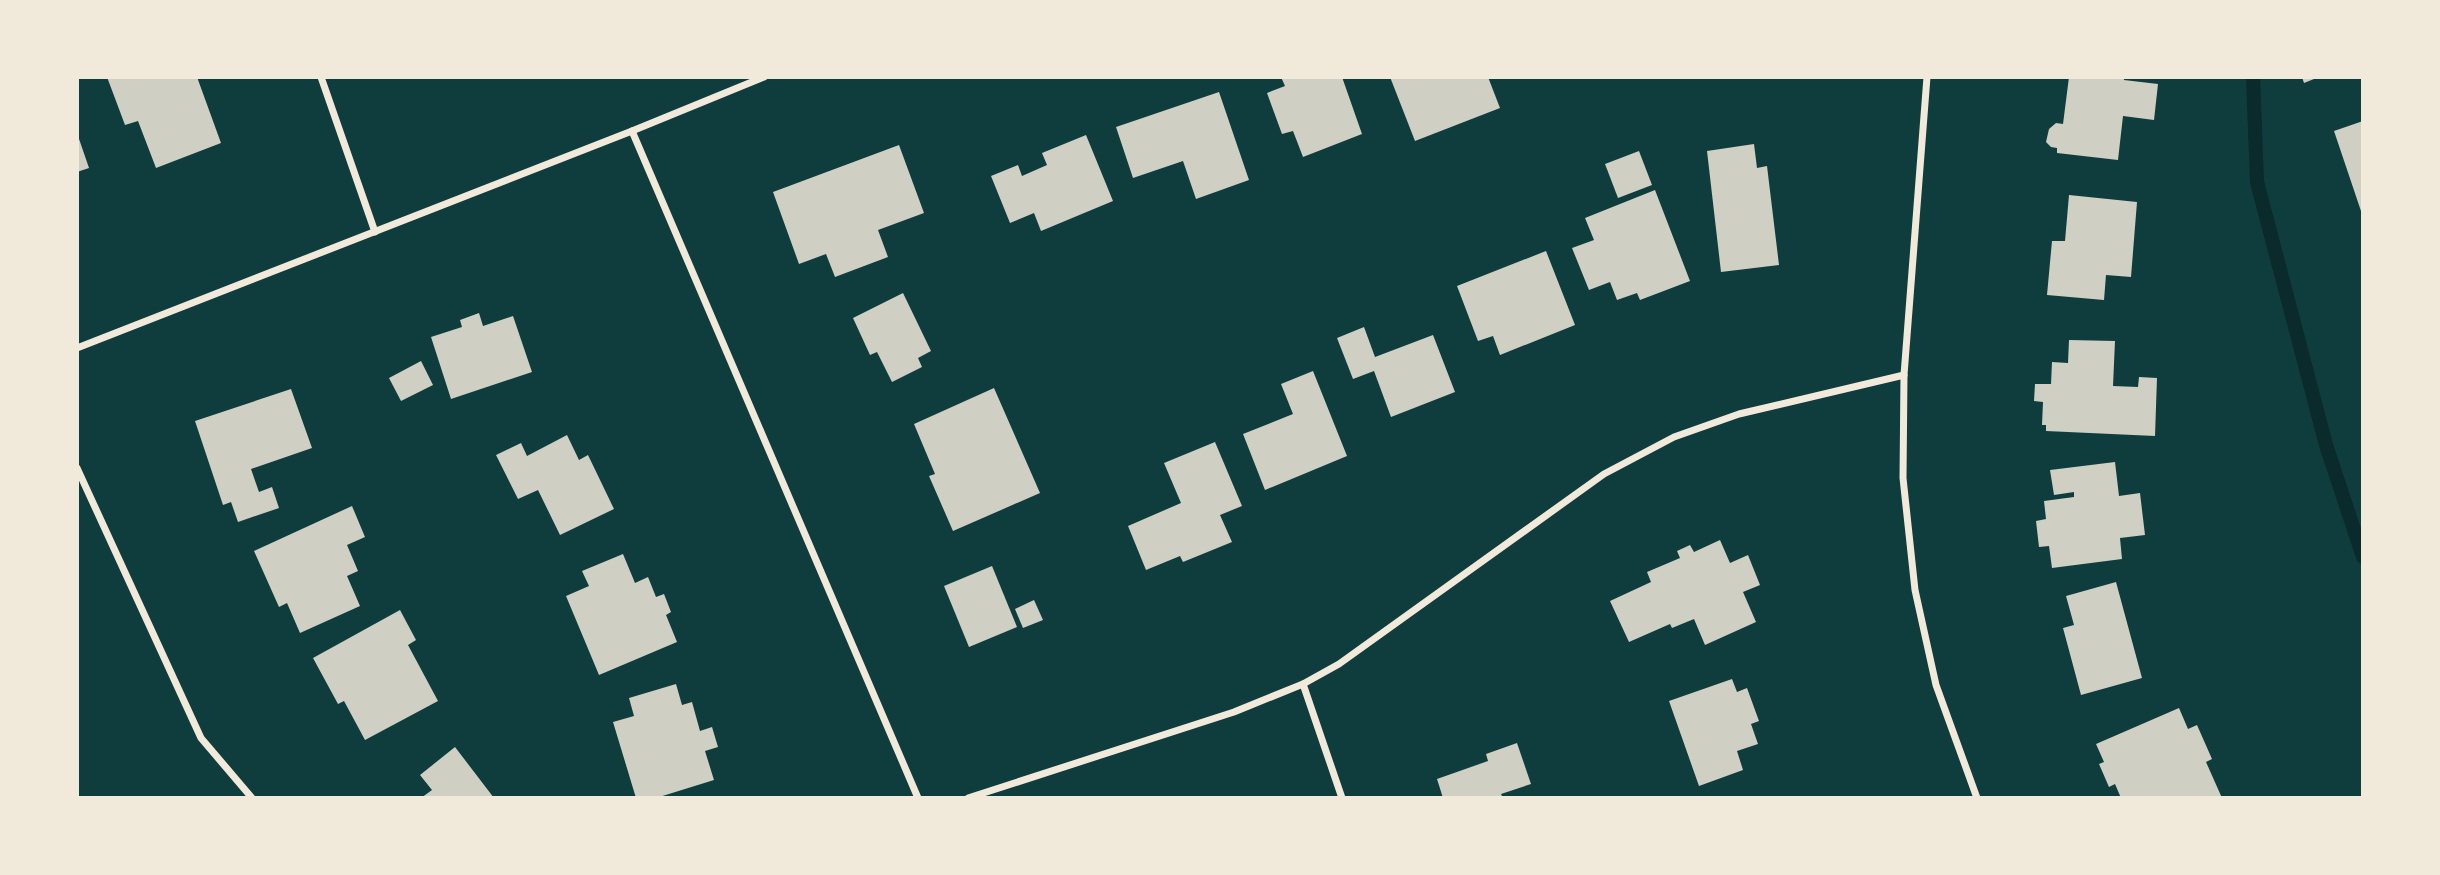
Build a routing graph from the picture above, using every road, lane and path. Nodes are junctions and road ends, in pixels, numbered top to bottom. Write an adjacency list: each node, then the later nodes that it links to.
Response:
1 (321, 77): 5 (street)
2 (764, 77): 4 (street)
3 (1927, 77): 7 (street)
4 (632, 131): 5 (street); 11 (street)
5 (375, 232): 6 (street)
6 (77, 348)
7 (1904, 375): 9 (street); 14 (street)
8 (77, 468): 10 (street)
9 (1303, 684): 12 (street); 13 (street)
10 (252, 798)
11 (918, 798)
12 (968, 798)
13 (1342, 798)
14 (1977, 798)

